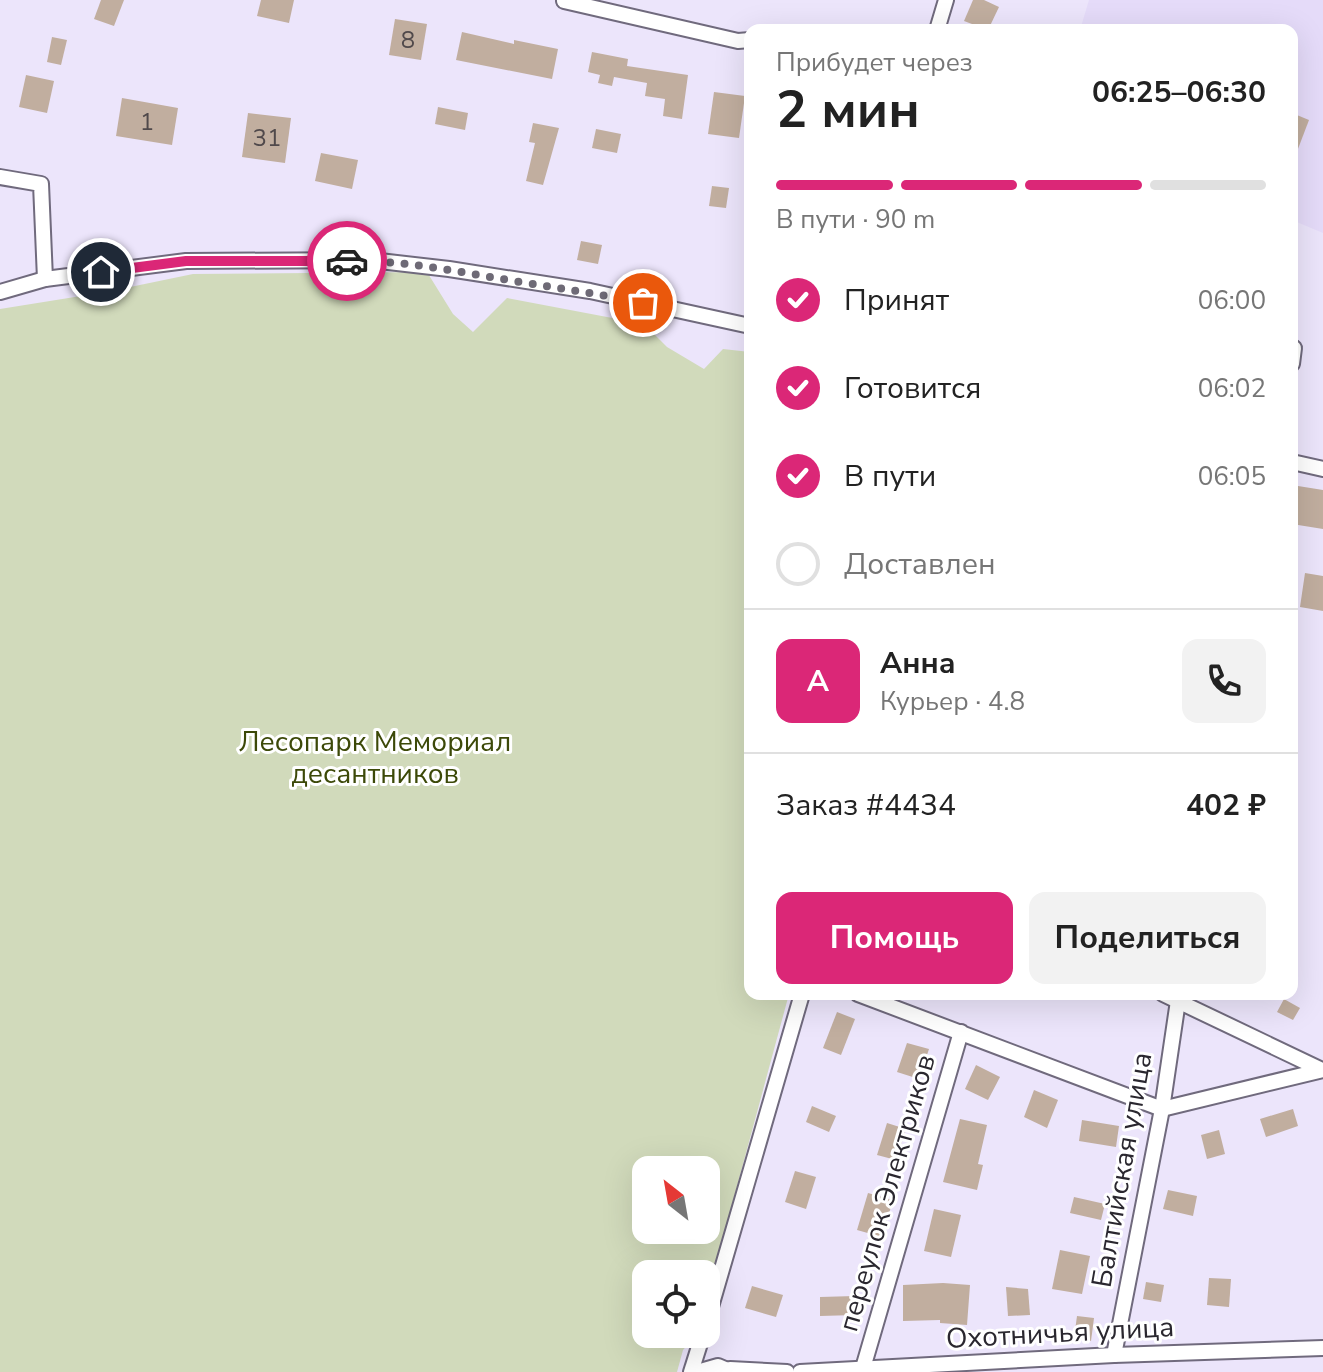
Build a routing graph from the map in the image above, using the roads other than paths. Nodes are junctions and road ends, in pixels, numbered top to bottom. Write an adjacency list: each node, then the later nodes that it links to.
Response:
1 (946, 0): 3 (street)
2 (564, 1): 4 (street)
3 (939, 24)
4 (744, 40)
5 (0, 177): 6 (street)
6 (45, 279): 7 (street); 8 (street)
7 (0, 292)
8 (744, 325)
9 (1298, 463): 10 (street)
10 (1323, 469)
11 (800, 1000): 18 (street)
12 (874, 1000): 15 (street)
13 (1178, 1000): 17 (street, Балтийская улица)
14 (1184, 1000): 16 (street)
15 (961, 1032): 17 (street); 23 (street, переулок Электриков)
16 (1323, 1070): 17 (street)
17 (1162, 1109): 22 (street, Балтийская улица)
18 (720, 1276)
19 (699, 1348): 21 (street)
20 (1323, 1348): 22 (street, Охотничья улица)
21 (697, 1353): 24 (street); 25 (street)
22 (1114, 1355): 23 (street, Охотничья улица)
23 (863, 1368): 27 (street, Охотничья улица)
24 (727, 1369): 25 (street); 26 (street)
25 (694, 1372)
26 (787, 1372)
27 (800, 1372)

